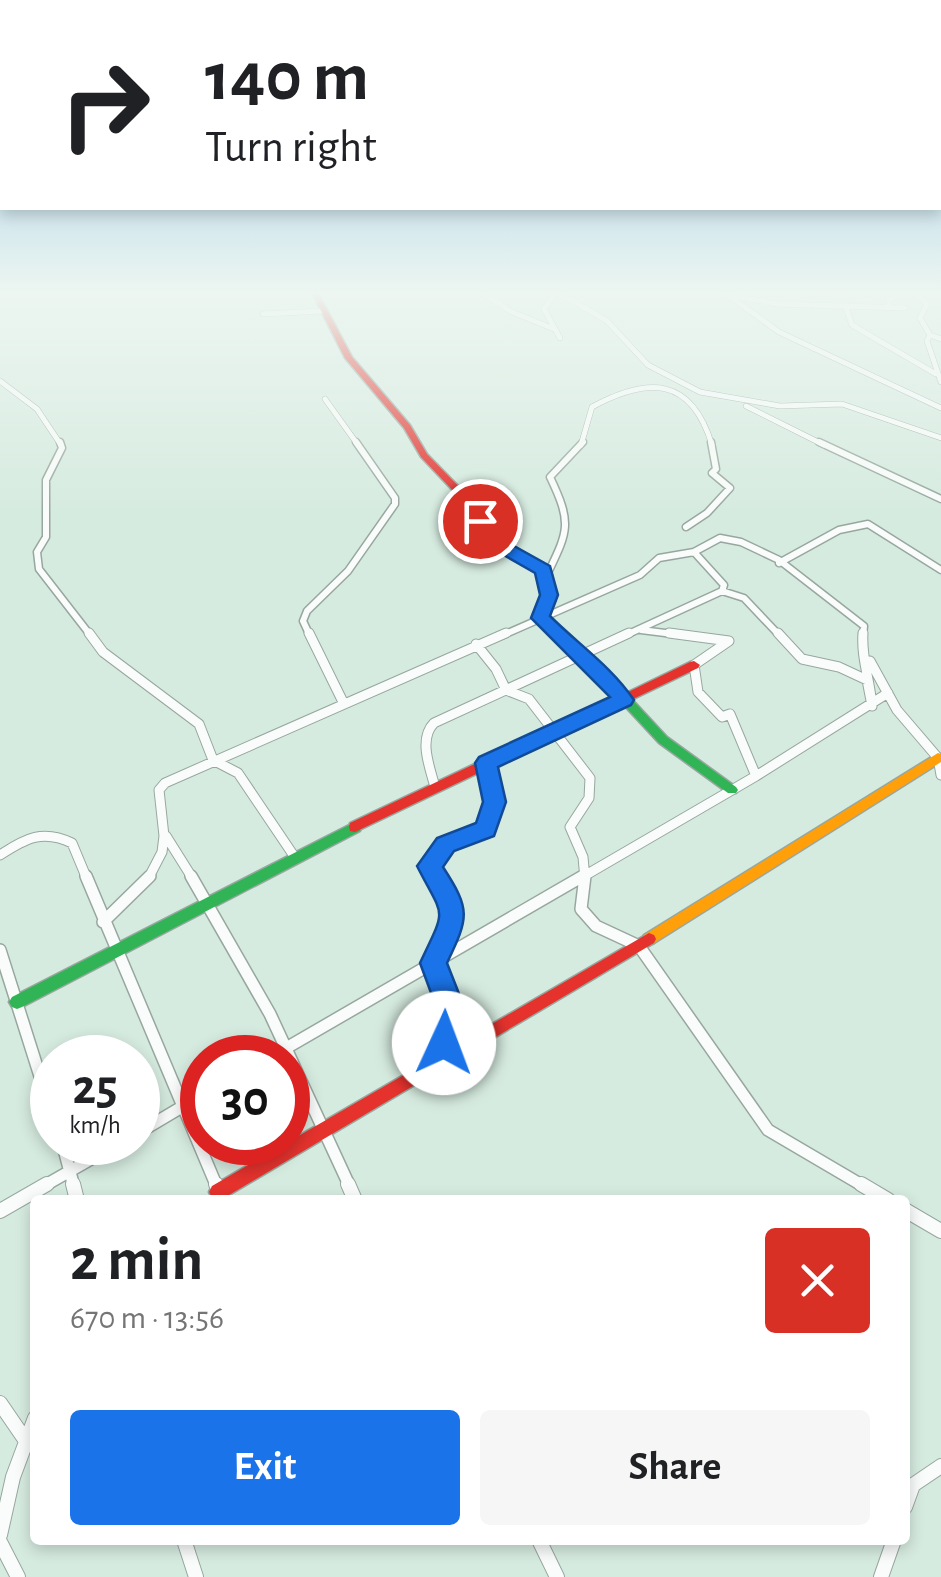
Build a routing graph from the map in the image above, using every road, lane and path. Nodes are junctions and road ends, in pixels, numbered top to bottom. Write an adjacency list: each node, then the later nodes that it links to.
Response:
1 (356, 367): 20 (street)
2 (653, 367): 9 (street)
3 (855, 367): 13 (street)
4 (923, 367): 6 (street)
5 (934, 367): 6 (street)
6 (936, 374): 8 (street)
7 (0, 381): 35 (street)
8 (941, 382)
9 (719, 398): 11 (street); 12 (street)
10 (325, 399): 31 (street)
11 (729, 400): 14 (street); 15 (street)
12 (690, 403): 16 (street); 20 (street)
13 (941, 408)
14 (941, 438)
15 (941, 499)
16 (686, 527)
17 (694, 552): 18 (street); 21 (street); 22 (street)
18 (779, 563): 19 (street); 25 (street)
19 (941, 570)
20 (546, 577): 22 (street)
21 (722, 591): 23 (street); 32 (street)
22 (540, 618): 24 (street); 26 (street)
23 (638, 630): 26 (street); 27 (street)
24 (476, 644): 28 (street); 31 (street)
25 (862, 650): 29 (street); 32 (street)
26 (578, 657): 28 (street); 30 (street)
27 (694, 664): 30 (street); 38 (street)
28 (506, 690): 33 (street); 39 (street)
29 (888, 693): 32 (street); 34 (street)
30 (623, 700): 33 (street); 40 (street)
31 (343, 702): 35 (street)
32 (872, 706): 38 (street)
33 (558, 732): 36 (street); 44 (street)
34 (938, 758): 37 (street); 47 (street)
35 (213, 760): 41 (street); 43 (street)
36 (486, 763): 39 (street); 50 (street)
37 (941, 775)
38 (756, 776): 40 (street)
39 (434, 787): 43 (street)
40 (732, 790): 44 (street)
41 (166, 836): 45 (street); 46 (street)
42 (0, 855): 46 (street)
43 (294, 856): 45 (street)
44 (588, 874): 47 (street); 50 (street)
45 (209, 902): 49 (street); 52 (street)
46 (104, 922): 49 (street)
47 (638, 946): 55 (street); 67 (street)
48 (0, 950): 51 (street)
49 (118, 951): 51 (street); 57 (street)
50 (434, 963): 53 (street); 55 (street)
51 (18, 1002): 54 (street)
52 (281, 1035)
53 (308, 1035)
54 (30, 1042)
55 (438, 1064): 58 (street)
56 (310, 1094): 58 (street)
57 (180, 1106)
58 (327, 1128): 65 (street); 66 (street)
59 (68, 1165): 62 (street)
60 (81, 1165): 62 (street)
61 (206, 1165): 64 (street)
62 (70, 1171): 63 (street); 68 (street)
63 (75, 1195)
64 (220, 1195)
65 (222, 1195)
66 (353, 1195)
67 (879, 1195)
68 (0, 1211)
69 (910, 1213): 70 (street)
70 (941, 1230)
71 (0, 1404): 73 (street)
72 (30, 1431): 73 (street)
73 (26, 1441): 76 (street)
74 (941, 1466): 75 (street)
75 (910, 1491)
76 (4, 1498): 77 (street)
77 (0, 1539): 81 (street)
78 (186, 1545): 82 (street)
79 (542, 1545): 83 (street)
80 (892, 1545): 84 (street)
81 (18, 1577)
82 (196, 1577)
83 (558, 1577)
84 (880, 1577)

